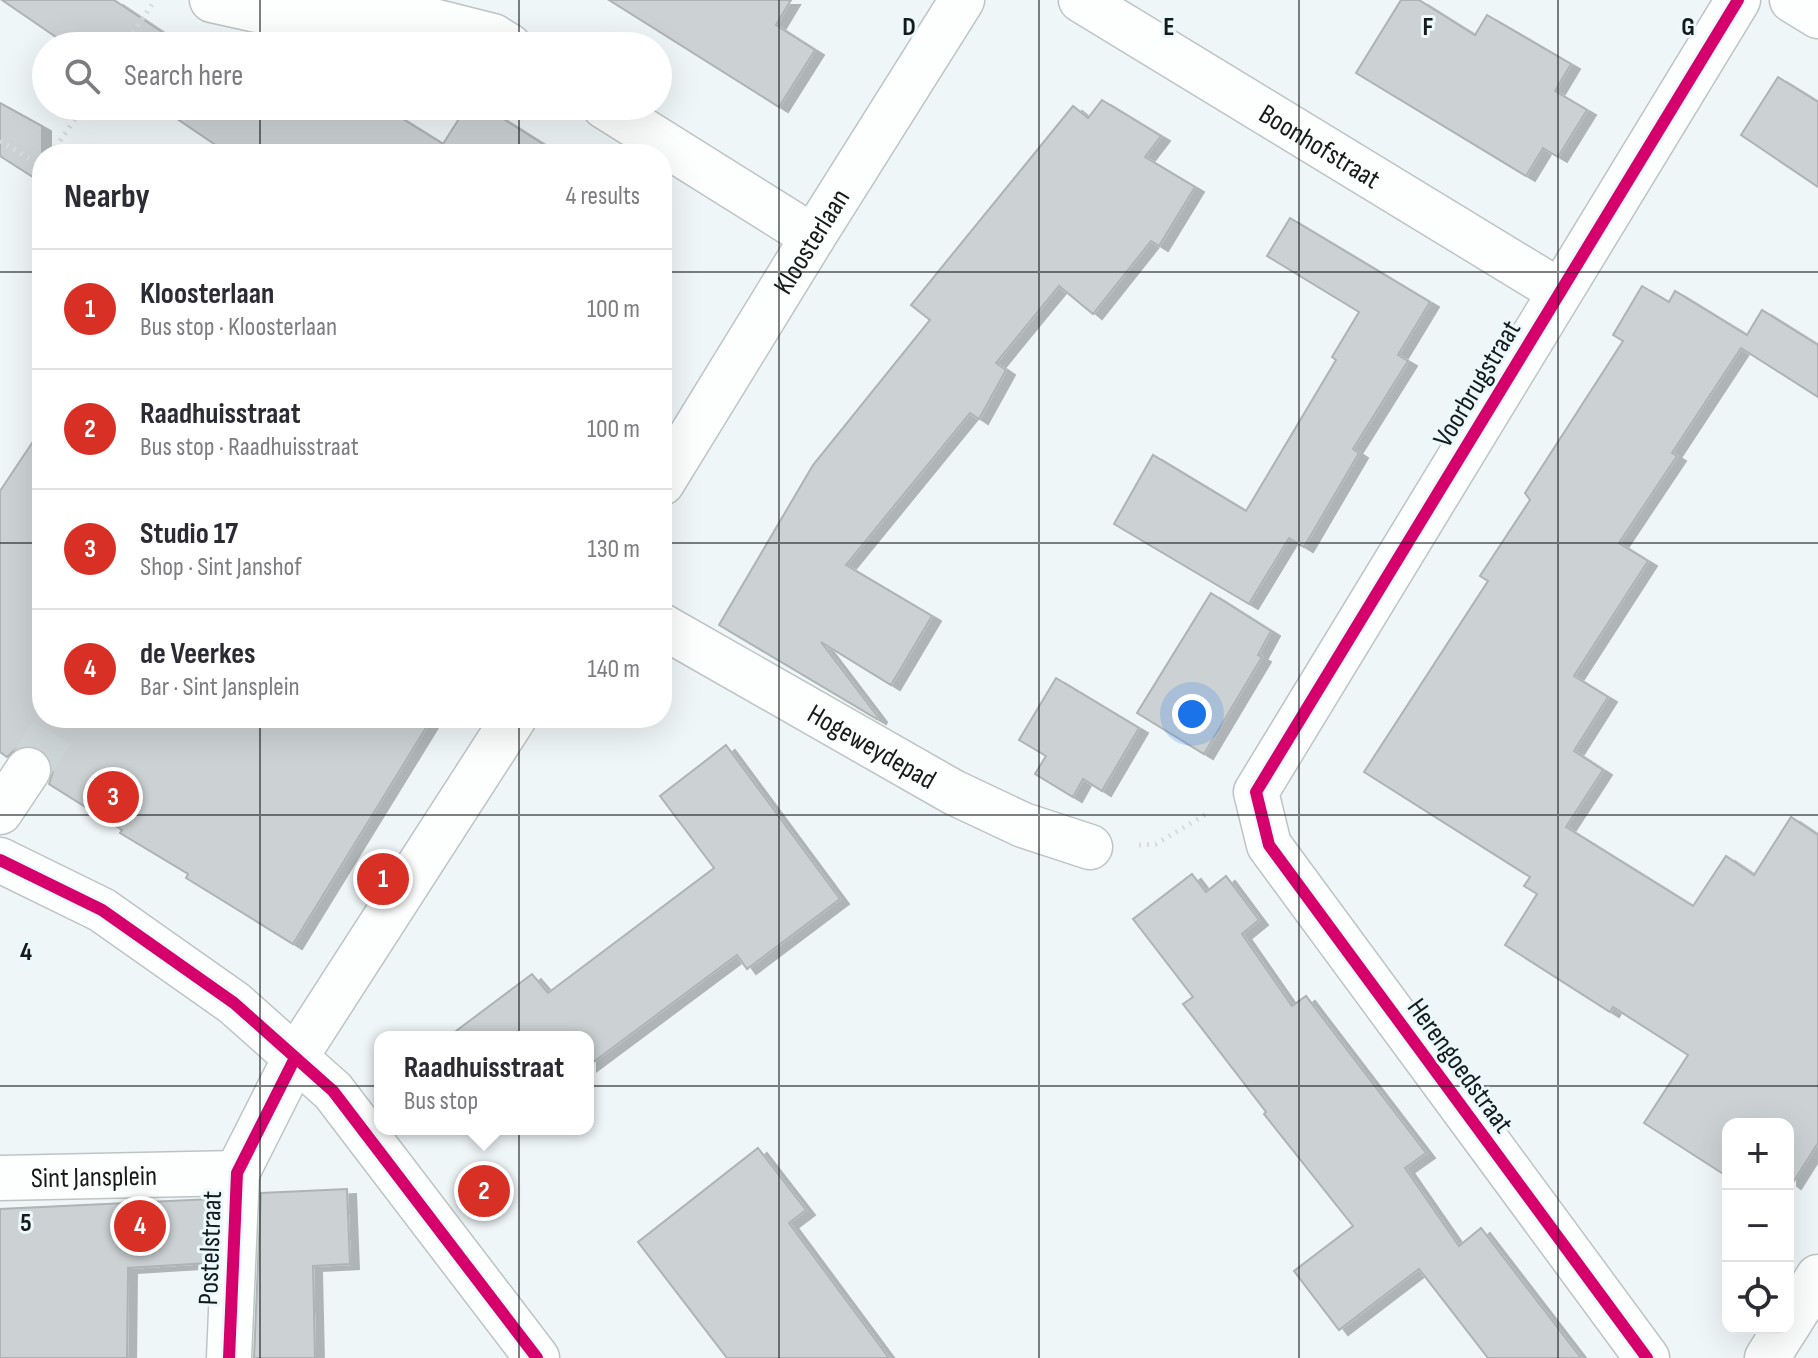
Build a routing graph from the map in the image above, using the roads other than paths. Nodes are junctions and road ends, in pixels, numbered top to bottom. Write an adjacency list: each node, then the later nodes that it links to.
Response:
1 (215, 0): 7 (street)
2 (962, 0): 11 (street, Kloosterlaan)
3 (1081, 0): 12 (street, Boonhofstraat)
4 (1738, 0): 12 (street, Voorbrugstraat)
5 (1792, 0): 6 (street)
6 (1818, 16)
7 (477, 32)
8 (626, 120): 9 (street)
9 (665, 144)
10 (672, 149): 11 (street)
11 (813, 237): 13 (street, Kloosterlaan)
12 (1559, 291): 17 (street, Voorbrugstraat)
13 (672, 467)
14 (672, 632): 19 (street, Hogeweydepad)
15 (508, 728): 21 (street)
16 (28, 770): 18 (street)
17 (1256, 792): 29 (street, Herengoedstraat)
18 (0, 812)
19 (1090, 847)
20 (0, 860): 21 (street)
21 (295, 1058): 22 (street, Postelstraat); 28 (street)
22 (237, 1173): 23 (street, Sint Jansplein); 27 (street, Postelstraat)
23 (0, 1178)
24 (1818, 1277): 25 (street)
25 (1794, 1315)
26 (1782, 1334): 30 (street)
27 (229, 1358)
28 (537, 1358)
29 (1647, 1358)
30 (1767, 1358)

